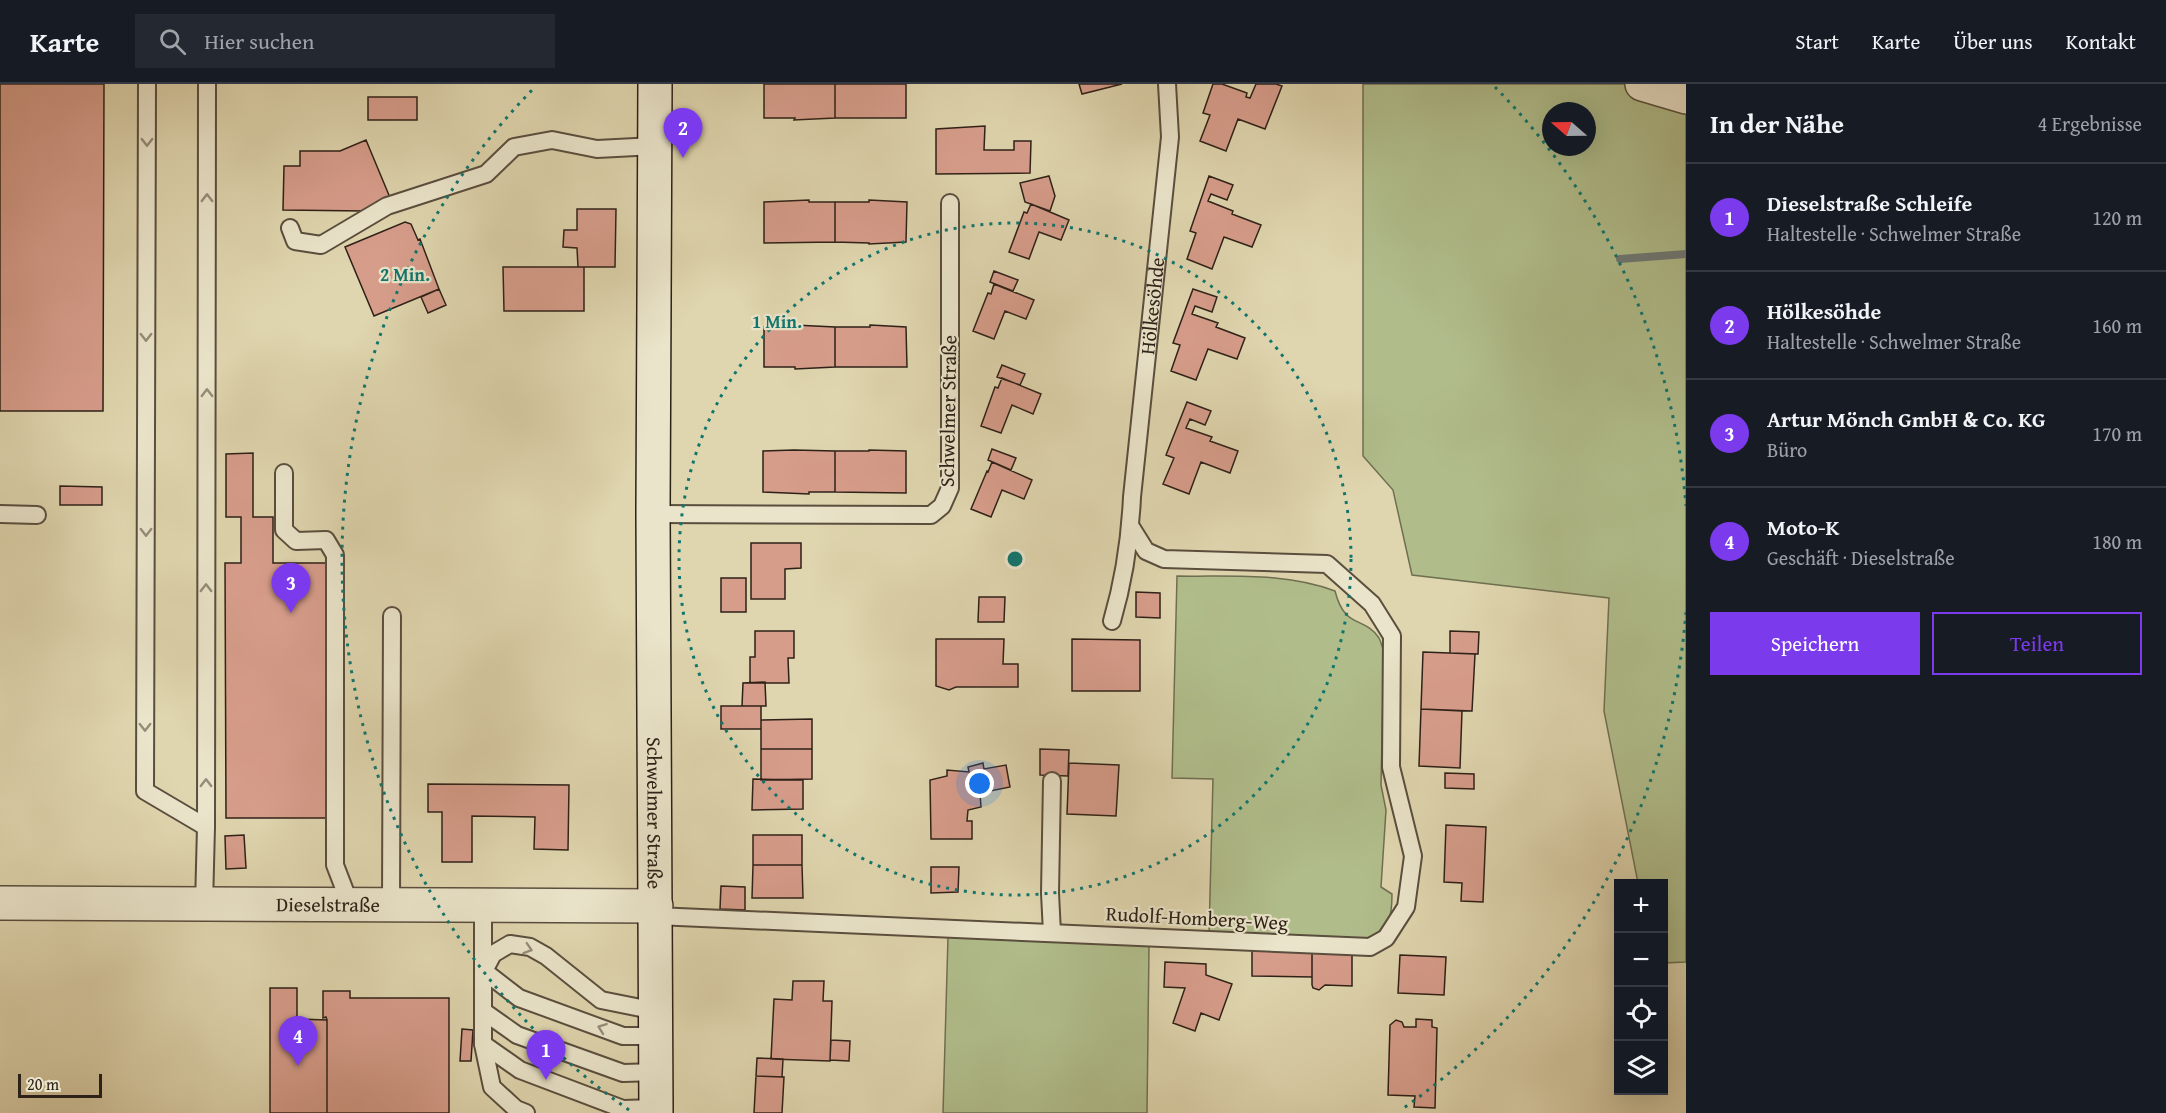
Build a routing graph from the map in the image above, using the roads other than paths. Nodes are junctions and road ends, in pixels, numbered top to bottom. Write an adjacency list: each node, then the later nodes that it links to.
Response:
1 (147, 84): 18 (lane, one-way to 18)
2 (207, 84): 18 (lane, one-way to 2)
3 (655, 84): 7 (main road, Schwelmer Straße)
4 (1167, 84): 14 (lane, Hölkesöhde)
5 (1642, 84): 6 (main road)
6 (1686, 97)
7 (655, 146): 9 (lane); 12 (main road, Schwelmer Straße)
8 (950, 203): 12 (lane, Schwelmer Straße)
9 (290, 228)
10 (284, 473): 20 (lane)
11 (0, 514): 13 (lane)
12 (653, 514): 24 (main road, Schwelmer Straße)
13 (37, 515)
14 (1131, 527): 16 (lane, Hölkesöhde); 25 (lane, Rudolf-Homberg-Weg)
15 (392, 616): 21 (lane)
16 (1112, 621)
17 (1052, 781): 25 (lane)
18 (206, 827): 22 (lane)
19 (0, 903): 22 (main road, Dieselstraße)
20 (350, 904): 21 (main road, Dieselstraße); 22 (main road, Dieselstraße)
21 (391, 904): 23 (main road, Dieselstraße)
22 (204, 905)
23 (483, 906): 24 (main road, Dieselstraße); 26 (lane)
24 (656, 911): 25 (lane, Rudolf-Homberg-Weg); 28 (main road, Schwelmer Straße)
25 (1052, 933)
26 (483, 971): 27 (lane); 28 (lane, one-way to 26); 28 (lane, one-way to 28)
27 (483, 1011): 29 (lane); 30 (lane)
28 (656, 1023): 30 (main road, Schwelmer Straße)
29 (483, 1044): 31 (lane); 32 (lane)
30 (657, 1072): 31 (main road, Schwelmer Straße)
31 (656, 1111)
32 (526, 1113)

